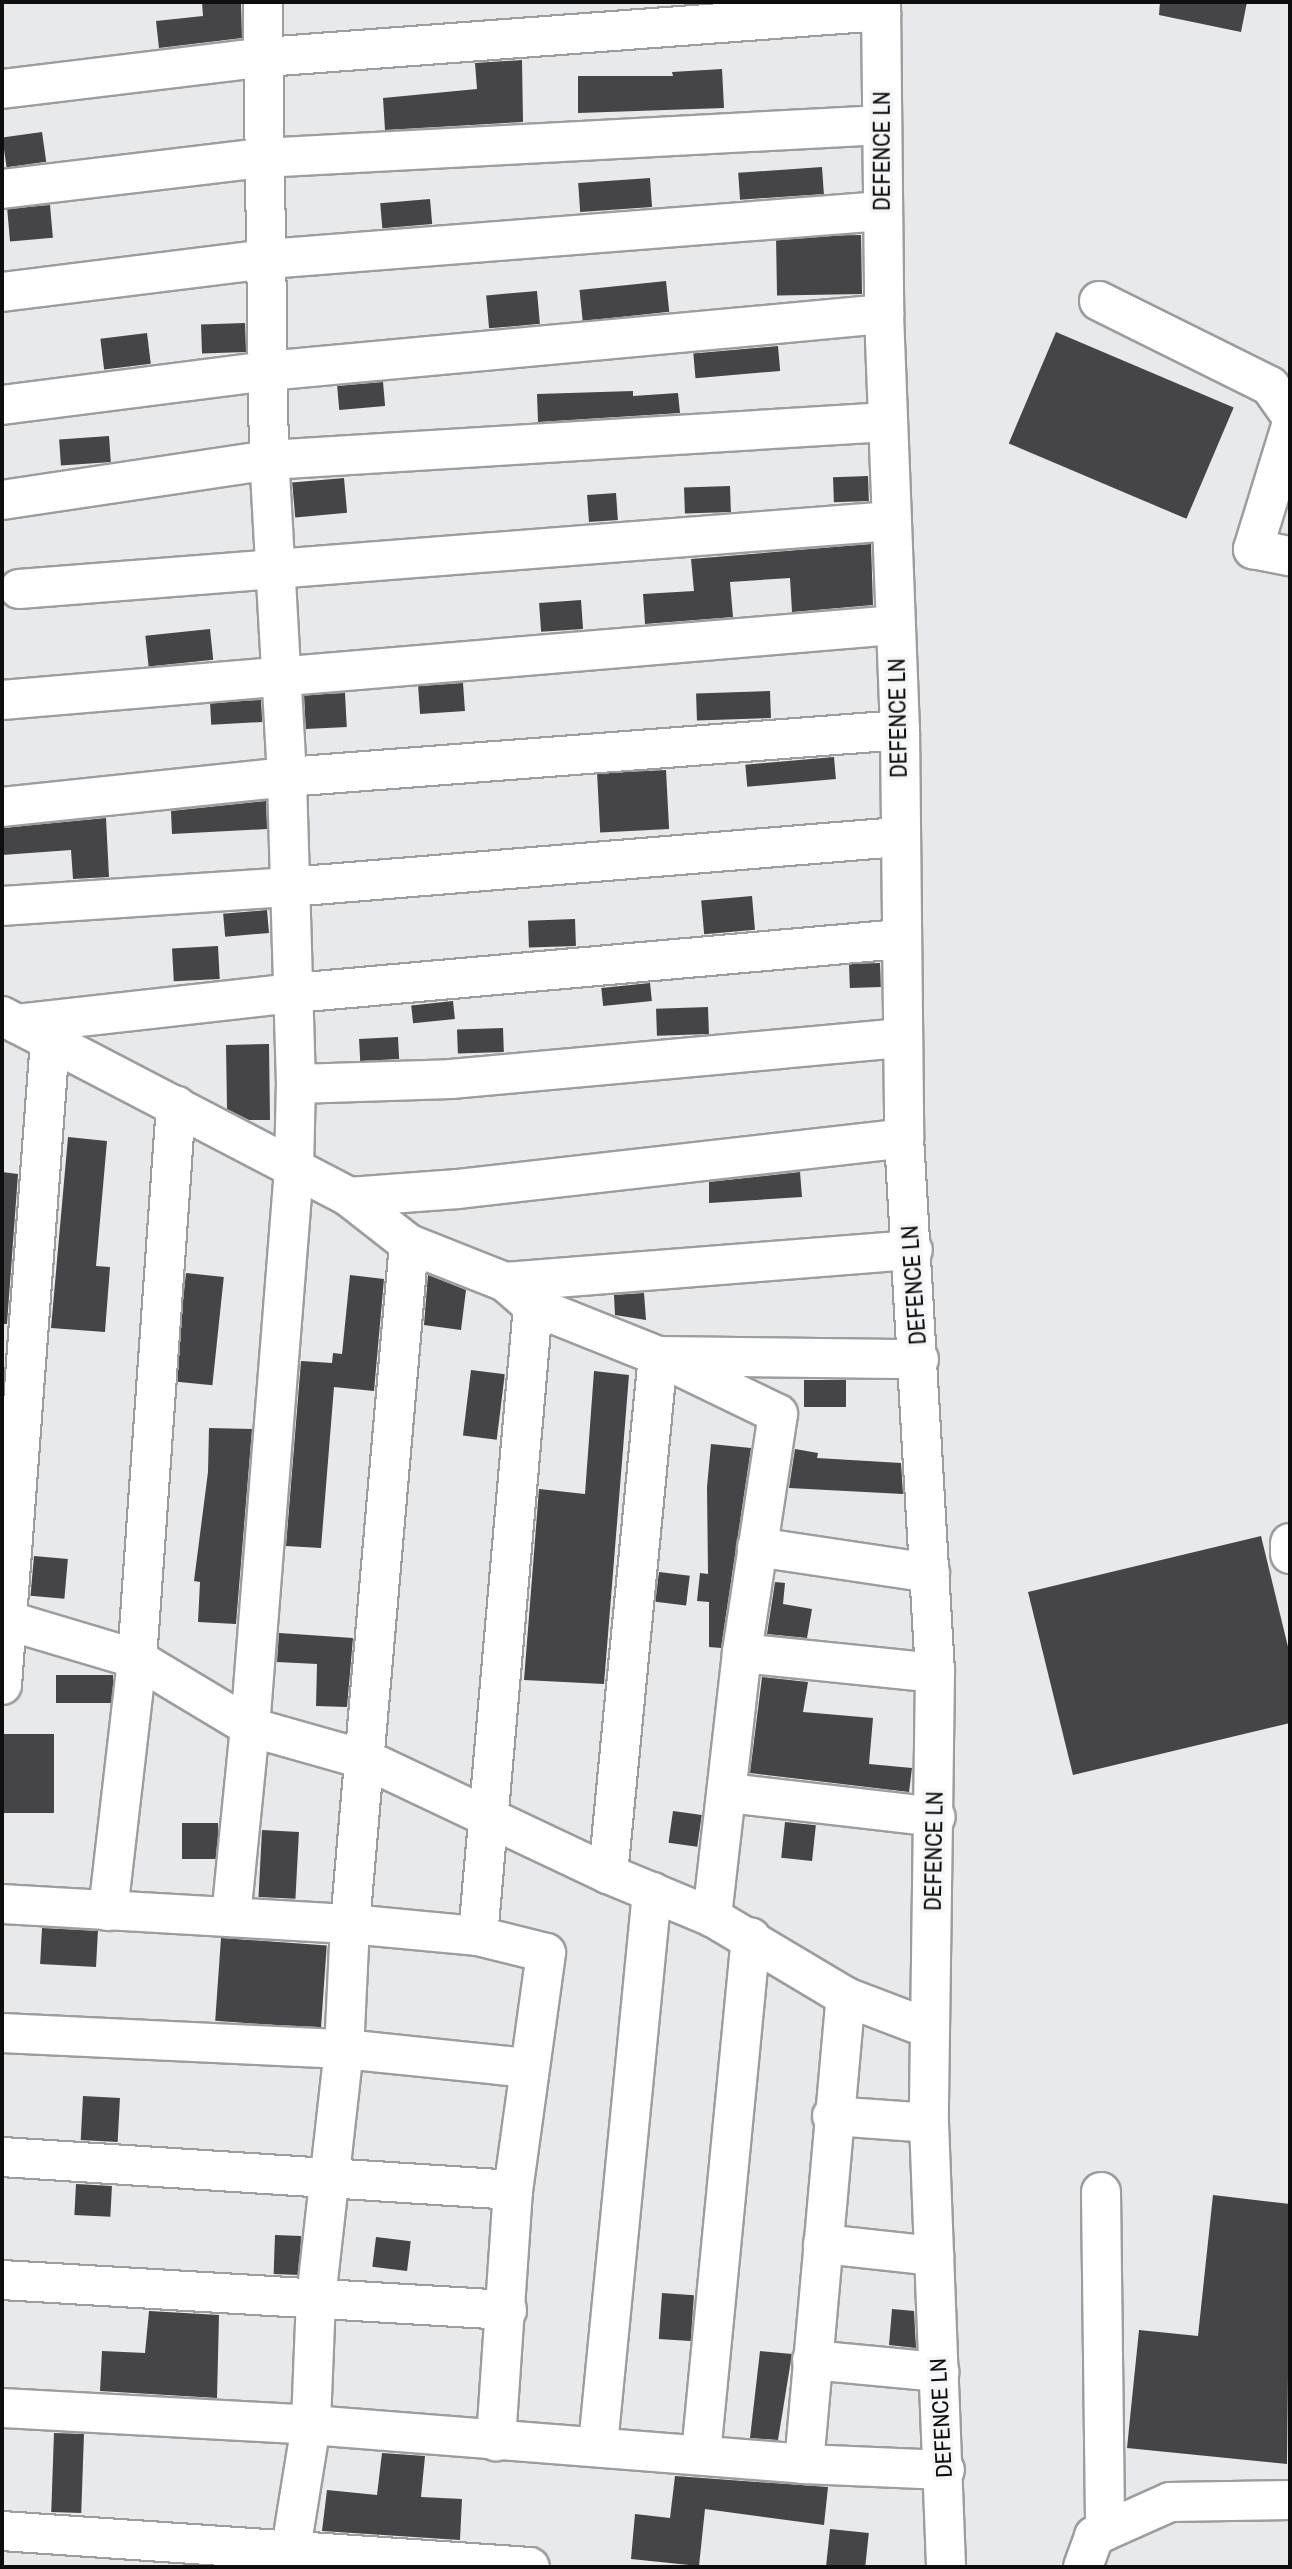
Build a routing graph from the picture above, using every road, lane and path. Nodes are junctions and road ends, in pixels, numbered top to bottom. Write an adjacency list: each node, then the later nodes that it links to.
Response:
1 (263, 2): 3 (street)
2 (881, 6): 3 (street); 5 (street, DEFENCE LN)
3 (265, 57): 4 (street); 6 (street)
4 (2, 89)
5 (882, 125): 6 (street); 8 (street, DEFENCE LN)
6 (262, 158): 7 (street); 9 (street)
7 (2, 189)
8 (882, 211): 9 (street); 12 (street, DEFENCE LN)
9 (268, 259): 10 (street); 13 (street)
10 (2, 292)
11 (1099, 300): 15 (street)
12 (884, 314): 13 (street); 16 (street, DEFENCE LN)
13 (267, 371): 14 (street); 18 (street)
14 (2, 405)
15 (1290, 415)
16 (887, 422): 18 (street); 20 (street, DEFENCE LN)
17 (1290, 429): 21 (street)
18 (269, 460): 19 (street); 22 (street)
19 (2, 500)
20 (891, 521): 22 (street); 24 (street, DEFENCE LN)
21 (1290, 556)
22 (278, 572): 23 (street); 25 (street)
23 (19, 589)
24 (896, 625): 25 (street); 27 (street, DEFENCE LN)
25 (281, 676): 26 (street); 28 (street)
26 (2, 700)
27 (900, 730): 28 (street); 30 (street, DEFENCE LN)
28 (287, 778): 29 (street); 31 (street)
29 (2, 807)
30 (898, 837): 31 (street); 33 (street, DEFENCE LN)
31 (290, 887): 32 (street); 34 (street)
32 (2, 906)
33 (900, 939): 34 (street); 36 (street, DEFENCE LN)
34 (294, 993): 35 (street); 37 (street)
35 (23, 1027): 38 (street); 52 (street)
36 (902, 1038): 37 (street); 39 (street, DEFENCE LN)
37 (296, 1084): 40 (street)
38 (176, 1105): 40 (street); 54 (street)
39 (904, 1138): 41 (street); 43 (street, DEFENCE LN)
40 (294, 1169): 41 (street); 57 (street)
41 (349, 1197): 42 (street)
42 (410, 1244): 44 (street); 58 (street)
43 (912, 1250): 44 (street); 47 (street, DEFENCE LN)
44 (505, 1282): 45 (street)
45 (533, 1306): 46 (street); 61 (street)
46 (658, 1356): 47 (street); 49 (street); 62 (street)
47 (919, 1359): 51 (street, DEFENCE LN)
48 (1290, 1543): 50 (street)
49 (757, 1547): 51 (street); 53 (street)
50 (1290, 1554)
51 (930, 1573): 55 (street, DEFENCE LN)
52 (4, 1617): 54 (street); 56 (street)
53 (741, 1653): 55 (street); 59 (street)
54 (137, 1659): 57 (street); 65 (street)
55 (935, 1674): 60 (street, DEFENCE LN)
56 (2, 1685)
57 (250, 1727): 58 (street); 66 (street)
58 (366, 1760): 61 (street); 68 (street)
59 (729, 1793): 60 (street); 67 (street)
60 (936, 1817): 72 (street, DEFENCE LN)
61 (492, 1819): 62 (street); 69 (street)
62 (608, 1874): 63 (street)
63 (652, 1892): 67 (street); 92 (street)
64 (2, 1904): 65 (street)
65 (108, 1911): 66 (street)
66 (231, 1917): 68 (street)
67 (712, 1917): 70 (street)
68 (350, 1924): 69 (street); 74 (street)
69 (478, 1936): 75 (street)
70 (751, 1937): 71 (street); 93 (street)
71 (846, 1997): 72 (street); 76 (street)
72 (930, 2029): 77 (street, DEFENCE LN)
73 (2, 2033): 74 (street)
74 (344, 2049): 75 (street); 79 (street)
75 (527, 2068): 80 (street)
76 (832, 2116): 77 (street); 82 (street)
77 (929, 2123): 83 (street, DEFENCE LN)
78 (2, 2157): 79 (street)
79 (330, 2178): 80 (street); 85 (street)
80 (513, 2190): 86 (street)
81 (1101, 2192): 98 (street)
82 (823, 2244): 83 (street); 87 (street)
83 (934, 2256): 88 (street, DEFENCE LN)
84 (2, 2280): 85 (street)
85 (316, 2298): 86 (street); 90 (street)
86 (507, 2310): 91 (street)
87 (812, 2360): 88 (street); 94 (street)
88 (939, 2372): 95 (street, DEFENCE LN)
89 (2, 2409): 90 (street)
90 (311, 2425): 91 (street); 99 (street)
91 (496, 2441): 92 (street)
92 (598, 2445): 93 (street)
93 (701, 2454): 94 (street)
94 (804, 2464): 95 (street)
95 (945, 2470): 101 (street, DEFENCE LN)
96 (1290, 2500): 98 (street)
97 (2, 2531): 99 (street)
98 (1105, 2531): 102 (street)
99 (289, 2560): 100 (street)
100 (530, 2567)
101 (946, 2567)
102 (1083, 2567)

